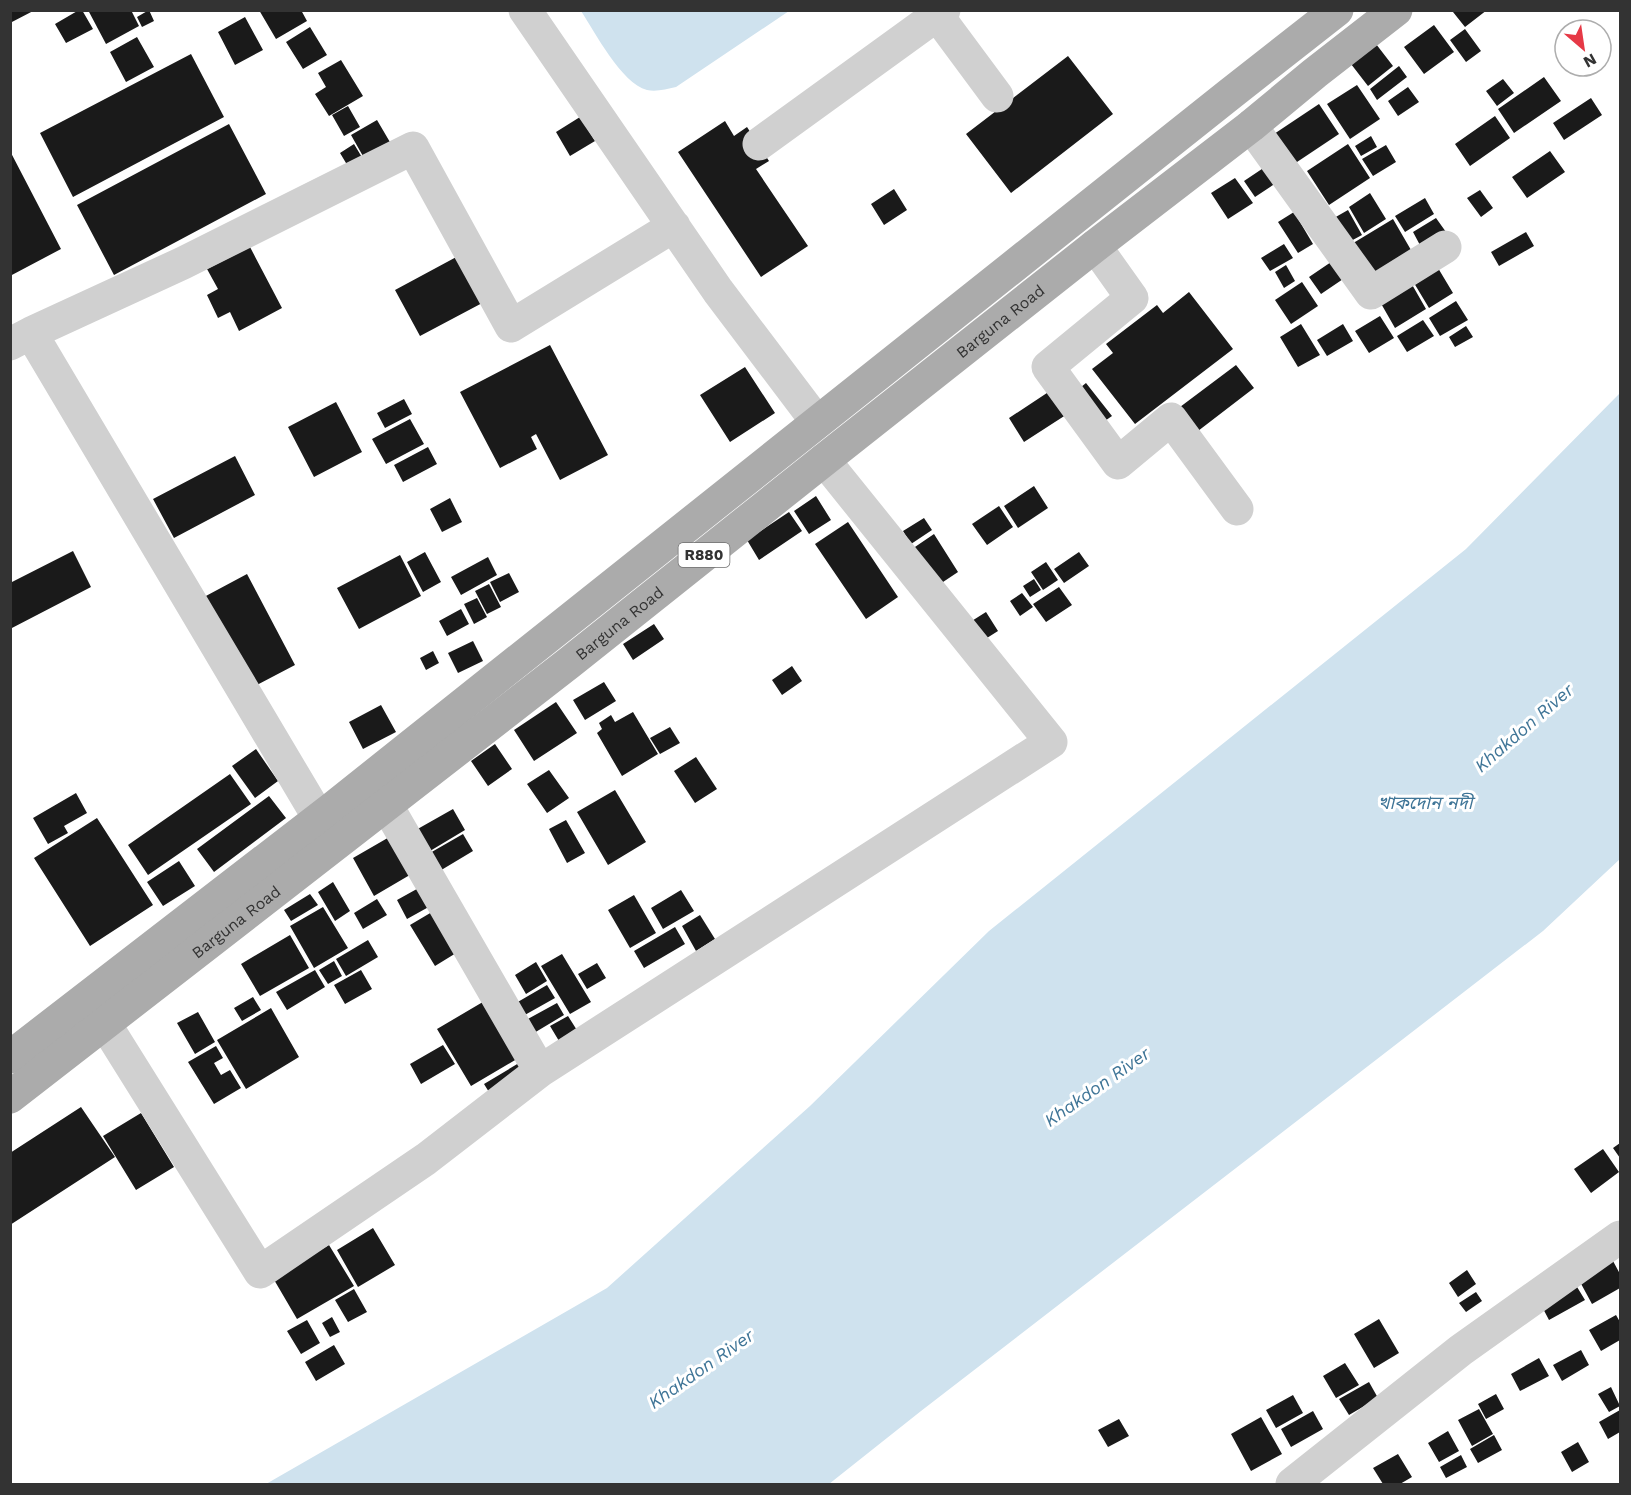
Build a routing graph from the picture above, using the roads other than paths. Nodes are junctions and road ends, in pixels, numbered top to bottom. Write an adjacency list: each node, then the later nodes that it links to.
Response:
1 (525, 10): 8 (street)
2 (1337, 10): 12 (main road, Barguna Road / R880)
3 (1396, 10): 6 (main road, Barguna Road / R880)
4 (940, 13): 5 (street); 7 (street)
5 (997, 96)
6 (1251, 126): 9 (main road, Barguna Road / R880); 10 (street)
7 (759, 144)
8 (674, 225): 11 (street); 12 (street)
9 (1095, 246): 13 (main road, Barguna Road / R880); 14 (street)
10 (1445, 247)
11 (21, 338): 16 (street)
12 (817, 422): 16 (main road, Barguna Road / R880)
13 (824, 460): 15 (main road, Barguna Road / R880); 19 (street)
14 (1237, 509)
15 (387, 806): 17 (main road, Barguna Road / R880); 19 (street)
16 (319, 818): 18 (main road, Barguna Road / R880)
17 (105, 1024): 19 (street); 20 (main road, Barguna Road / R880)
18 (10, 1057)
19 (540, 1071)
20 (10, 1097)
21 (1620, 1238): 22 (street)
22 (1292, 1485)

